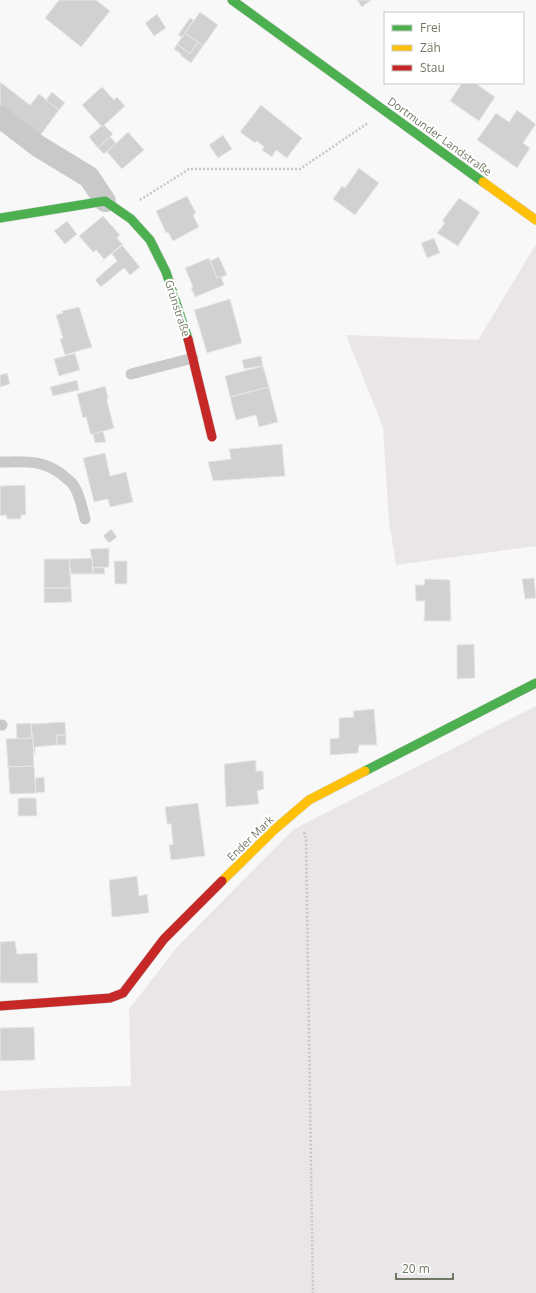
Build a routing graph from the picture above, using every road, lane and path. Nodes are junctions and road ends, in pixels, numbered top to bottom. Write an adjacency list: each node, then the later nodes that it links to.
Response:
1 (232, 0): 2 (street, Dortmunder Landstraße)
2 (386, 111): 4 (path); 6 (street, Dortmunder Landstraße)
3 (0, 117): 4 (street, Grünstraße)
4 (113, 206): 5 (street); 7 (street, Grünstraße)
5 (0, 218)
6 (536, 220)
7 (193, 358): 8 (lane); 9 (street, Grünstraße)
8 (131, 374)
9 (212, 437)
10 (0, 462): 11 (lane)
11 (85, 519)
12 (536, 683): 13 (street, Ender Mark)
13 (299, 808): 14 (street, Ender Mark); 15 (path)
14 (0, 1006)
15 (313, 1293)

